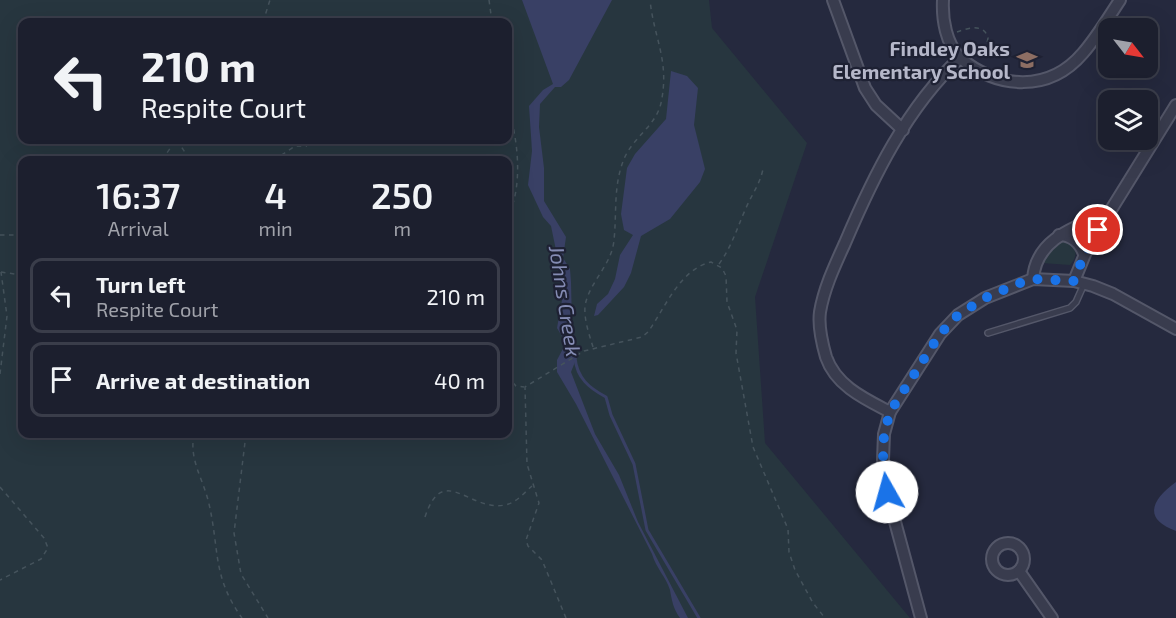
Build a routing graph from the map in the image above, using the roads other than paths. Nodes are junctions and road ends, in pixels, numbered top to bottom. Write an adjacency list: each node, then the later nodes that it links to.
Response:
1 (833, 0): 6 (street)
2 (943, 0): 4 (street)
3 (1120, 0): 4 (street)
4 (960, 58): 6 (street)
5 (1176, 105): 7 (street)
6 (903, 130): 14 (street)
7 (1109, 213): 8 (street); 9 (street)
8 (1059, 235): 9 (street); 10 (street)
9 (1084, 254): 11 (street)
10 (1033, 279): 11 (street); 14 (street)
11 (1079, 282): 12 (street); 13 (lane)
12 (1176, 329)
13 (988, 333)
14 (890, 412): 16 (street)
15 (1019, 571): 17 (street)
16 (921, 618)
17 (1052, 618)

